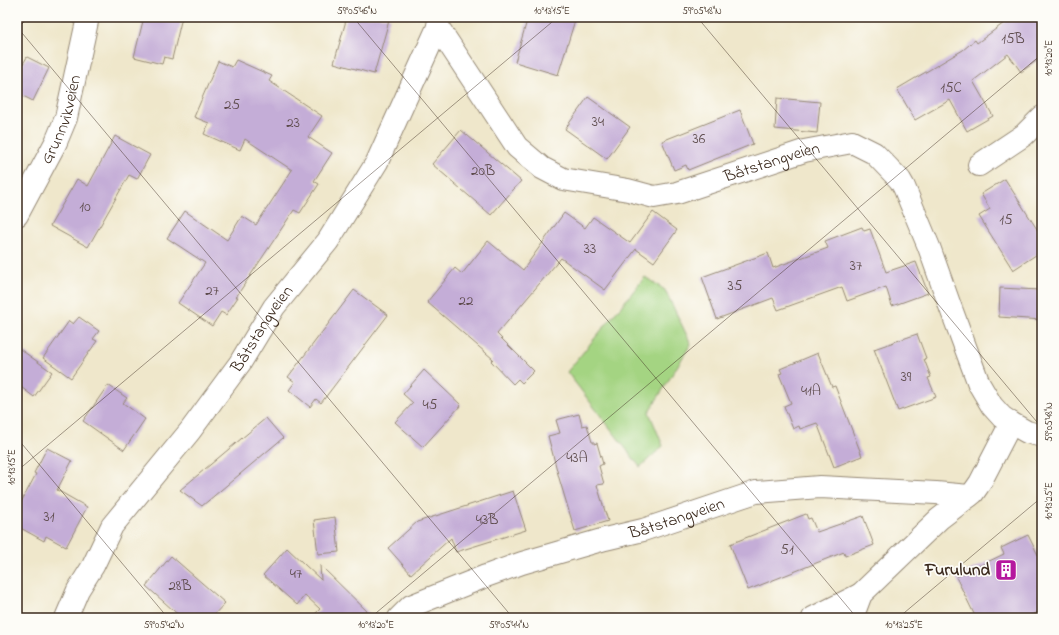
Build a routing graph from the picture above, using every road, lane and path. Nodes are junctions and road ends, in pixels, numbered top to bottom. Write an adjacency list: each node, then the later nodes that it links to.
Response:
1 (88, 17): 5 (street, Grunnvikveien)
2 (438, 22): 6 (street, Båtstangveien); 10 (street, Båtstangveien)
3 (1042, 117): 4 (street)
4 (979, 165)
5 (17, 215)
6 (1010, 423): 7 (street, Båtstangveien); 8 (street)
7 (1042, 436)
8 (969, 496): 9 (street); 11 (street, Båtstangveien)
9 (861, 594): 12 (street); 13 (street)
10 (66, 618)
11 (398, 618)
12 (812, 618)
13 (852, 618)

